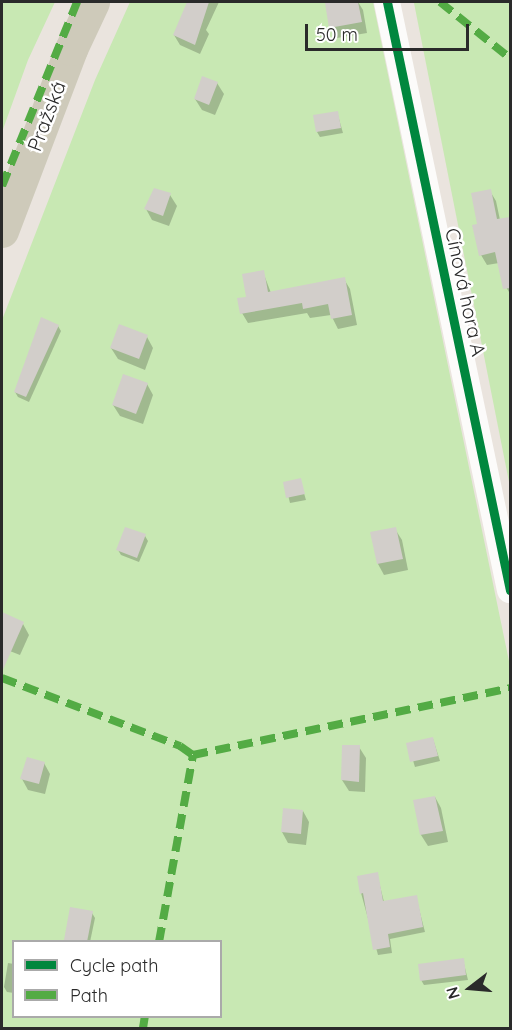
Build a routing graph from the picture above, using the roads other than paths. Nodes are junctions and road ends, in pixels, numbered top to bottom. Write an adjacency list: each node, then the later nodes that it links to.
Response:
1 (93, 2): 3 (main road, Pražská)
2 (387, 2): 4 (street, Cínová hora A)
3 (2, 231)
4 (510, 590)

